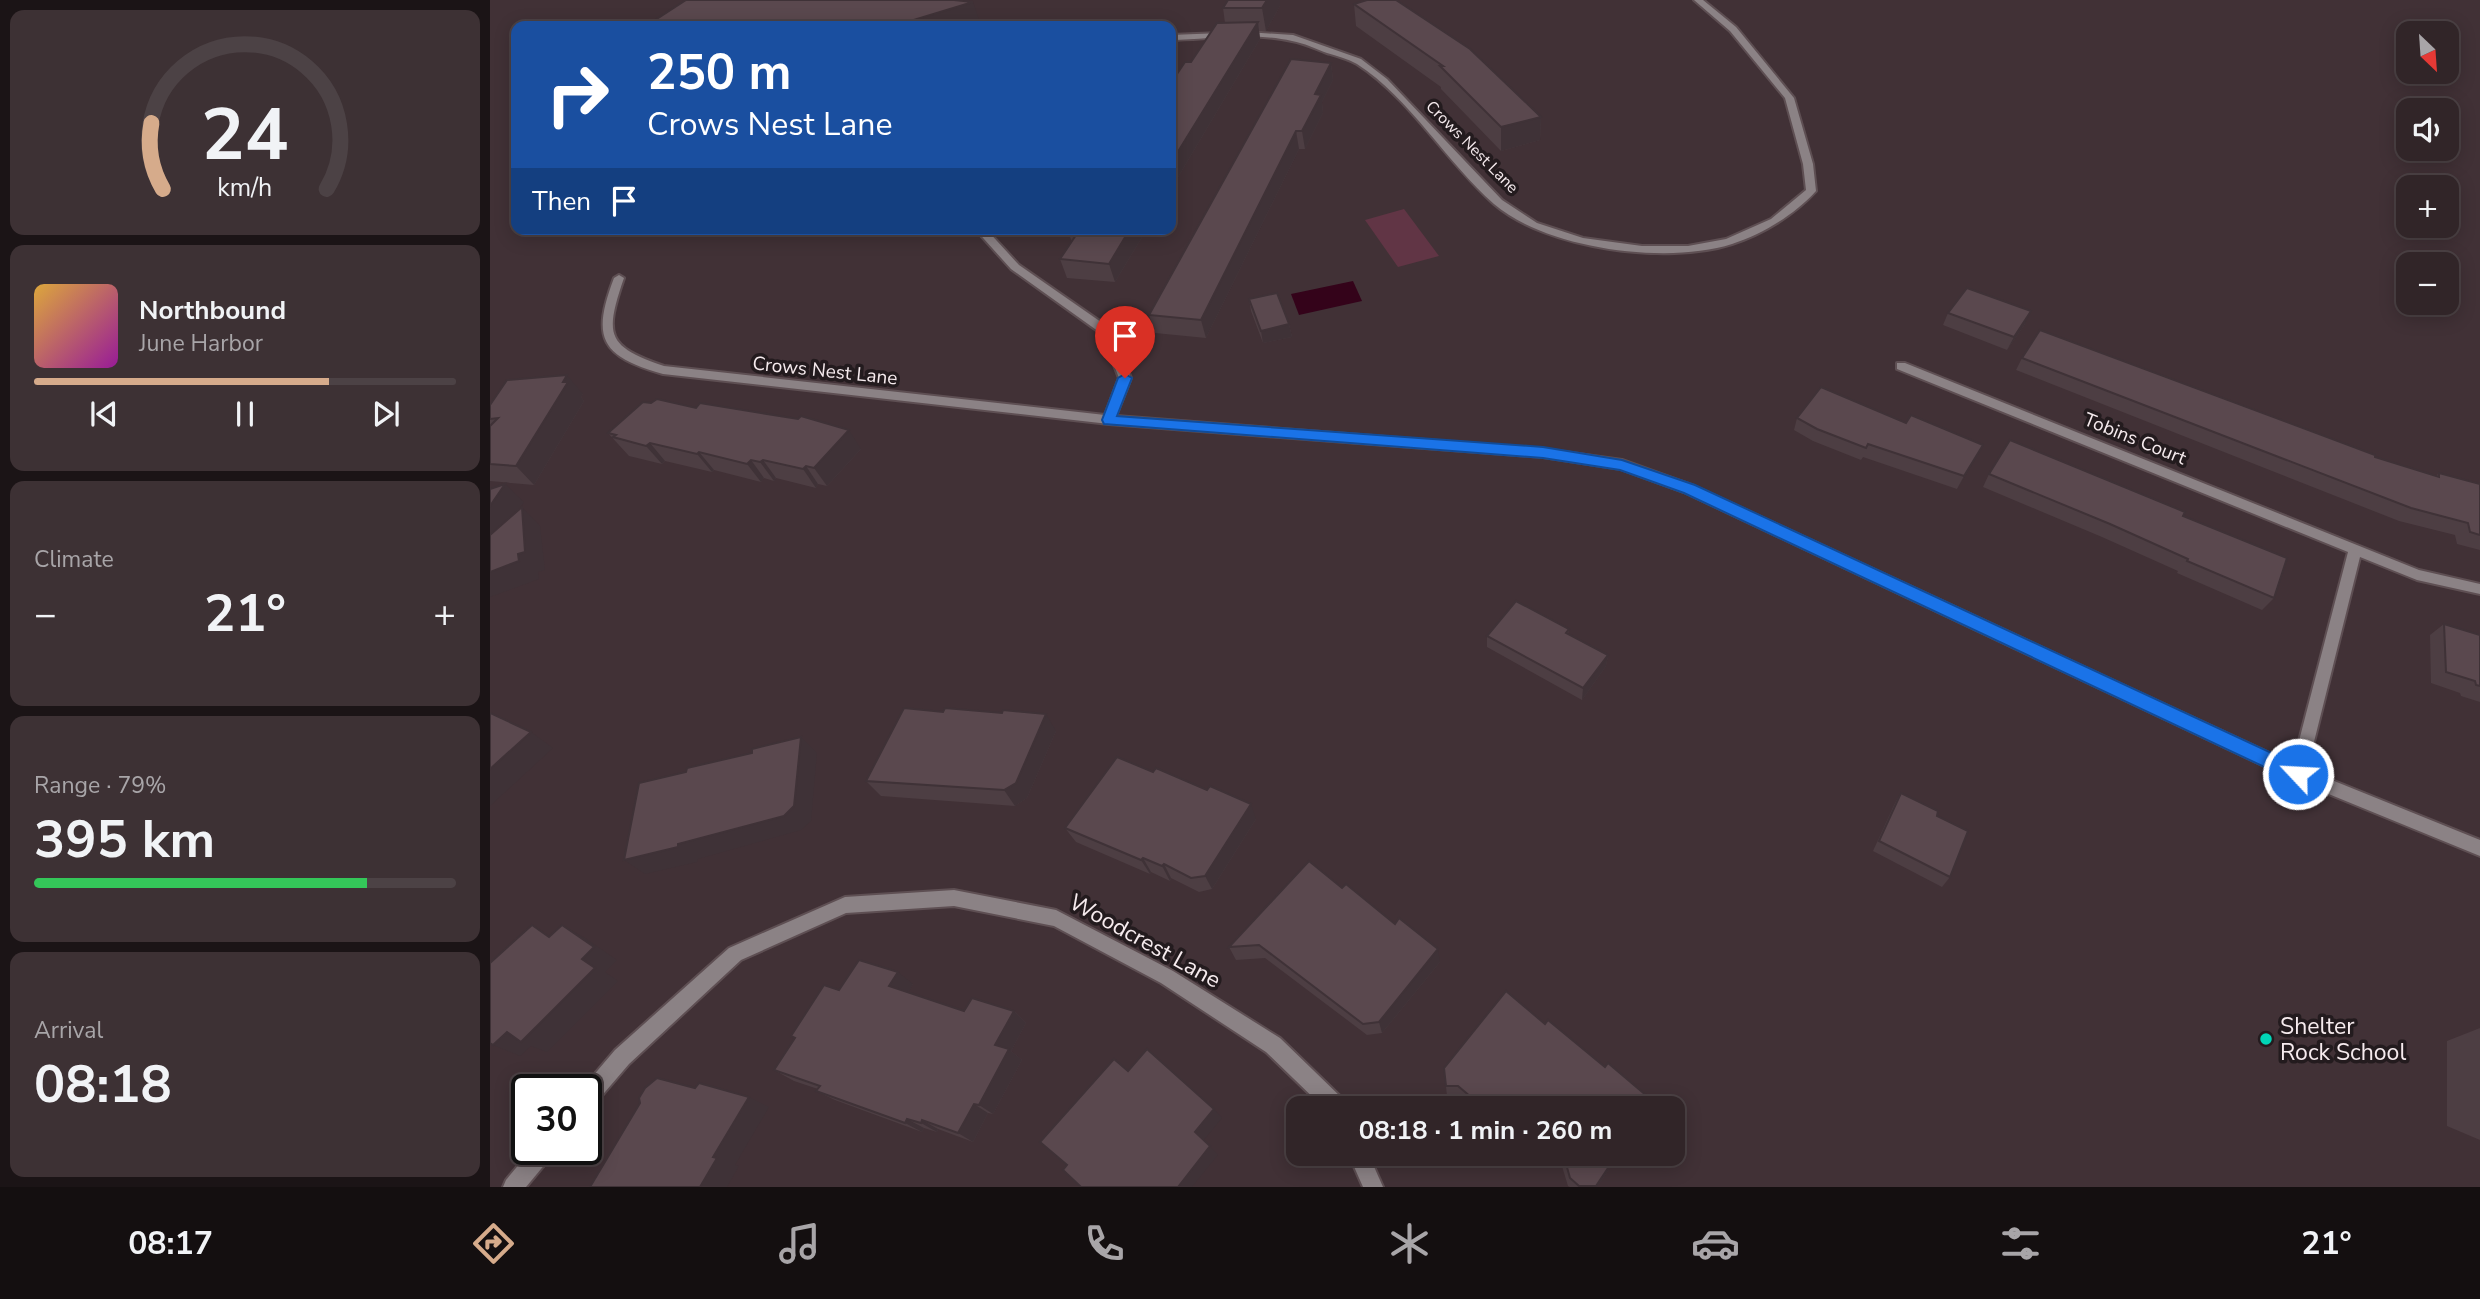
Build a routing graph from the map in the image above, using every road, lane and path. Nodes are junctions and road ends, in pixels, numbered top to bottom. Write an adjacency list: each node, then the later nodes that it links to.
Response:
1 (1698, 0): 2 (street, Crows Nest Lane)
2 (1176, 38)
3 (986, 235): 6 (street)
4 (619, 278): 6 (street, Crows Nest Lane)
5 (1901, 366): 7 (street, Tobins Court)
6 (1109, 420): 9 (street, Crows Nest Lane)
7 (2355, 549): 8 (street, Tobins Court); 9 (street)
8 (2480, 589)
9 (2298, 774): 10 (street, Crows Nest Lane)
10 (2480, 848)
11 (602, 1080): 12 (street, Woodcrest Lane)
12 (1326, 1096)
13 (531, 1165): 15 (street)
14 (1364, 1166): 16 (street)
15 (513, 1187)
16 (1373, 1187)

